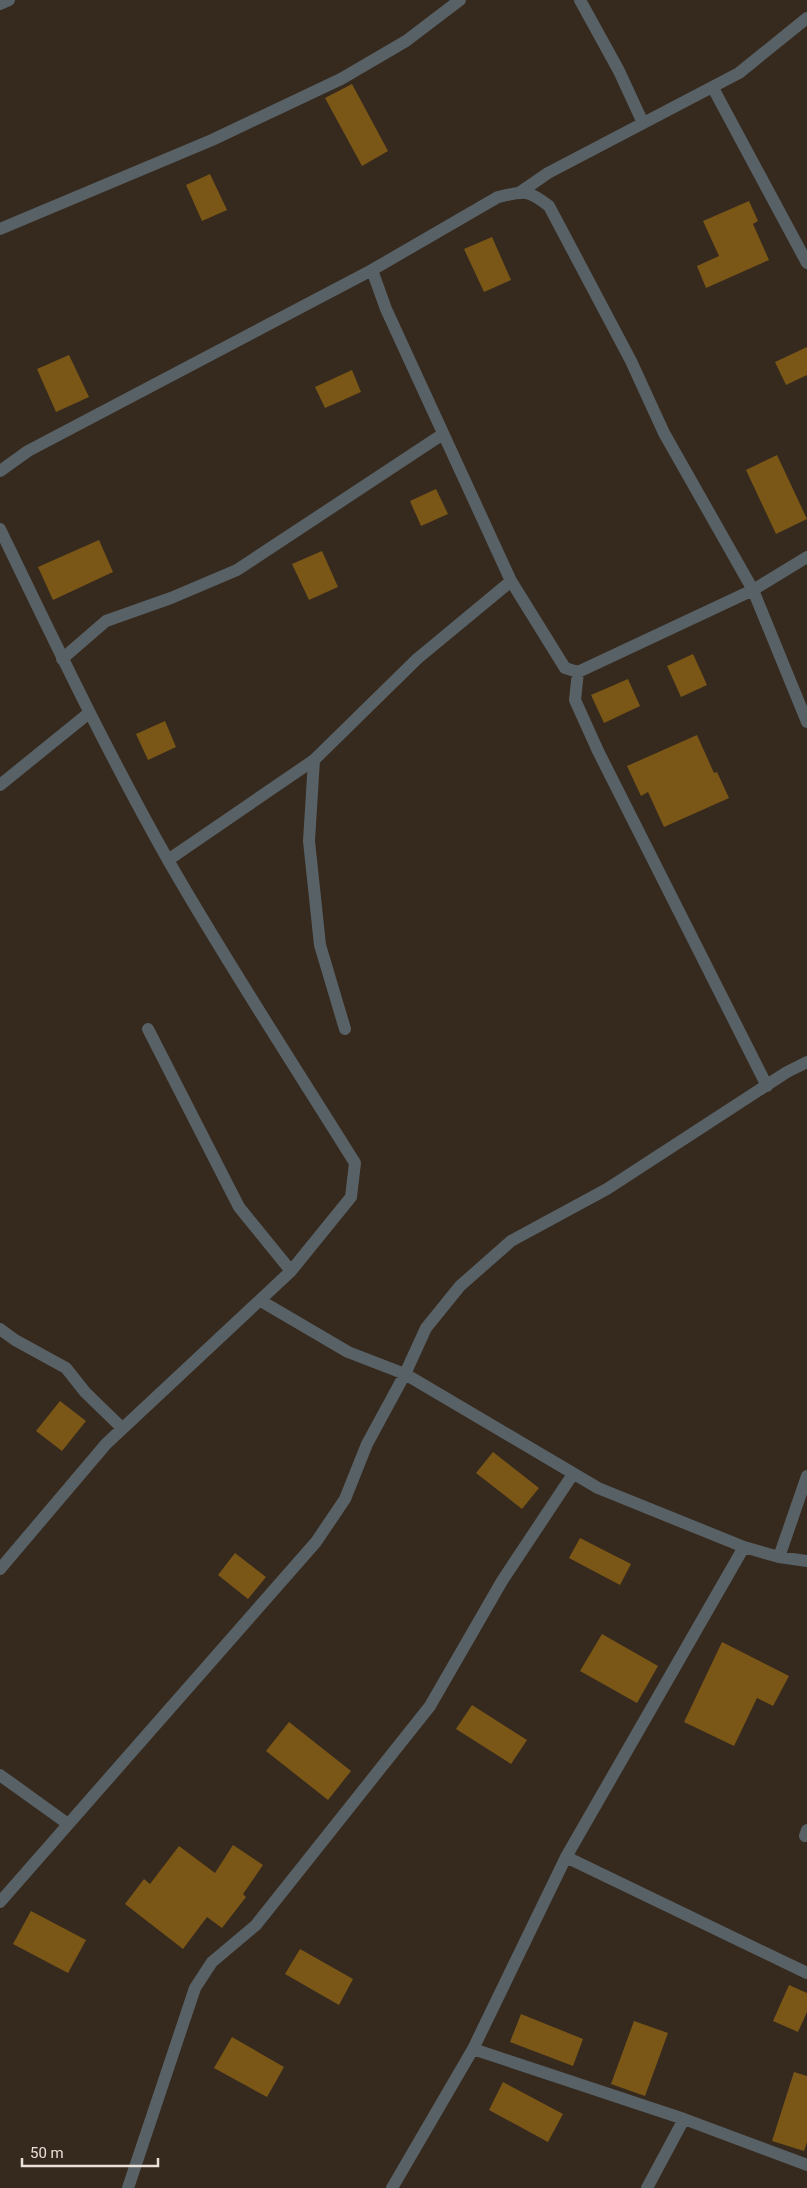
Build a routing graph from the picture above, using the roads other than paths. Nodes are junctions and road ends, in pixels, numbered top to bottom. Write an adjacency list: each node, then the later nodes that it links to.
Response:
1 (9, 0): 4 (street)
2 (460, 0): 9 (street)
3 (580, 0): 7 (street)
4 (0, 4)
5 (807, 18): 6 (street)
6 (713, 88): 7 (street); 10 (street)
7 (643, 123): 8 (street)
8 (519, 193): 11 (street); 17 (street)
9 (0, 229)
10 (807, 263)
11 (372, 270): 12 (street); 13 (street)
12 (443, 434): 16 (street); 18 (street)
13 (0, 471)
14 (0, 530): 18 (street)
15 (807, 557): 17 (street)
16 (510, 581): 19 (street); 22 (street)
17 (753, 590): 19 (street); 21 (street)
18 (62, 658): 20 (street)
19 (578, 672): 28 (street)
20 (89, 713): 23 (street); 24 (street)
21 (807, 722)
22 (314, 760): 24 (street); 26 (street)
23 (0, 785)
24 (168, 860): 29 (street)
25 (148, 1029): 29 (street)
26 (345, 1029)
27 (807, 1062): 28 (street)
28 (767, 1086): 32 (street)
29 (291, 1271): 30 (street)
30 (261, 1301): 32 (street); 33 (street)
31 (0, 1329): 33 (street)
32 (406, 1374): 34 (street); 43 (street)
33 (122, 1428): 38 (street)
34 (573, 1474): 36 (street); 50 (street)
35 (807, 1476): 39 (street)
36 (744, 1547): 39 (street); 44 (street)
37 (0, 1549): 38 (street)
38 (10, 1557): 41 (street)
39 (779, 1557): 40 (street)
40 (807, 1560)
41 (0, 1569)
42 (0, 1776): 43 (street)
43 (68, 1824): 45 (street)
44 (566, 1857): 46 (street); 47 (street)
45 (0, 1902)
46 (807, 1974)
47 (474, 2049): 48 (street); 51 (street)
48 (684, 2119): 49 (street); 52 (street)
49 (807, 2165)
50 (128, 2188)
51 (392, 2188)
52 (647, 2188)

